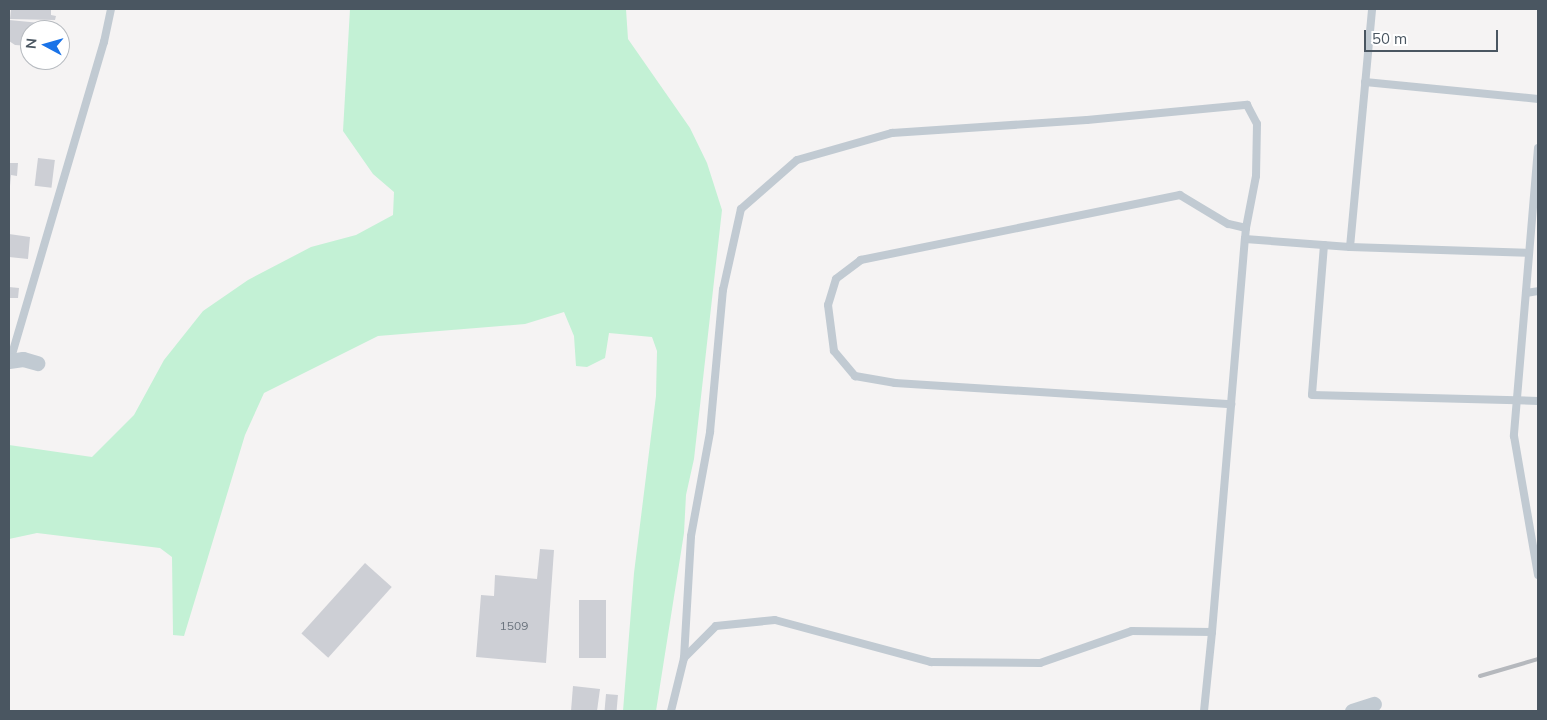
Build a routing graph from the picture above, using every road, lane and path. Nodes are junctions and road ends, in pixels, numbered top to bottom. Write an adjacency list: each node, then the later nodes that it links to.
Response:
1 (111, 9): 13 (lane)
2 (1372, 9): 3 (lane)
3 (1365, 82): 4 (lane); 9 (lane)
4 (1538, 99)
5 (1538, 148): 10 (lane)
6 (1246, 228): 7 (lane); 17 (lane); 20 (lane)
7 (1245, 239): 8 (lane); 17 (lane)
8 (1324, 245): 9 (lane); 16 (lane)
9 (1350, 247): 10 (lane)
10 (1529, 254): 12 (lane)
11 (1538, 292): 12 (lane)
12 (1526, 293): 16 (lane)
13 (9, 361): 14 (street)
14 (38, 363)
15 (1538, 401): 16 (lane)
16 (1517, 402): 18 (lane)
17 (1231, 404): 19 (lane)
18 (1538, 575)
19 (1212, 632): 20 (lane); 23 (lane)
20 (684, 658): 22 (lane)
21 (1374, 704): 24 (street)
22 (671, 711)
23 (1204, 711)
24 (1352, 711)

